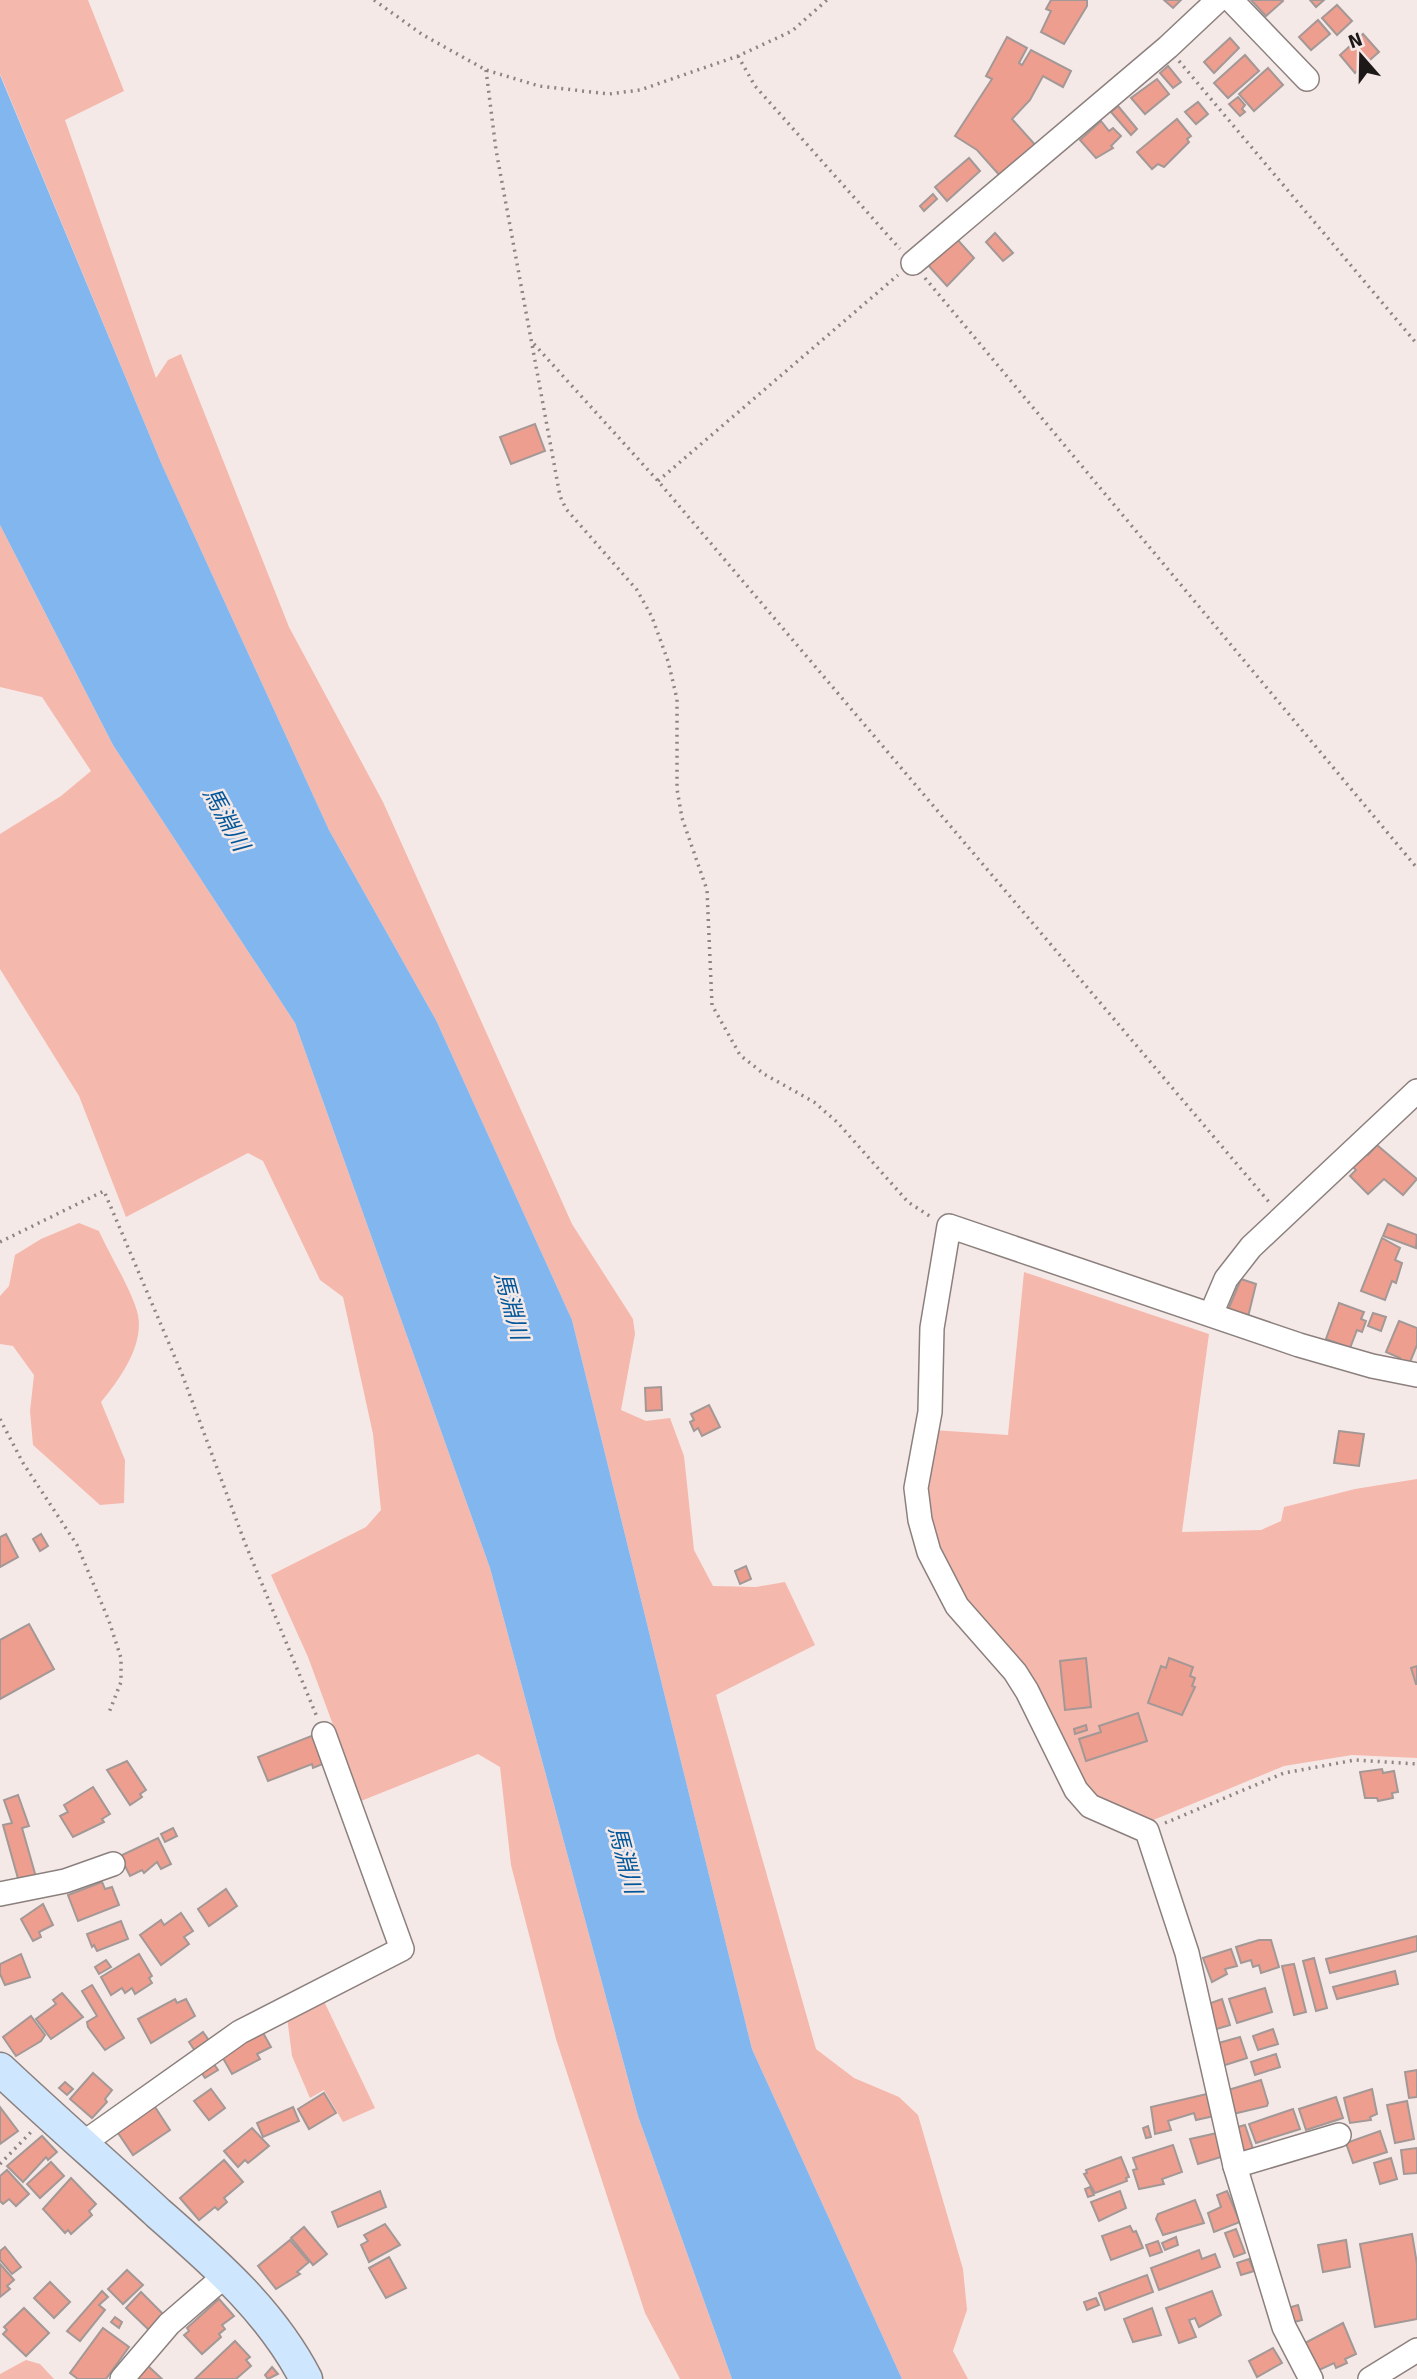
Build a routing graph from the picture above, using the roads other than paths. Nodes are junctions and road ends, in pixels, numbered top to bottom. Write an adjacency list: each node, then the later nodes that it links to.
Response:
1 (1218, 0): 4 (street)
2 (1231, 0): 3 (street)
3 (1307, 79)
4 (913, 263)
5 (1417, 1091): 6 (street)
6 (1211, 1314): 7 (street); 14 (street)
7 (1417, 1375)
8 (324, 1734): 13 (street)
9 (113, 1864): 10 (street)
10 (0, 1894)
11 (0, 2069): 13 (street)
12 (1339, 2136): 14 (street)
13 (82, 2144): 15 (street)
14 (1235, 2166): 19 (street)
15 (227, 2274): 17 (street); 18 (street)
16 (1417, 2350): 20 (street)
17 (122, 2379)
18 (306, 2379)
19 (1311, 2379)
20 (1370, 2379)

